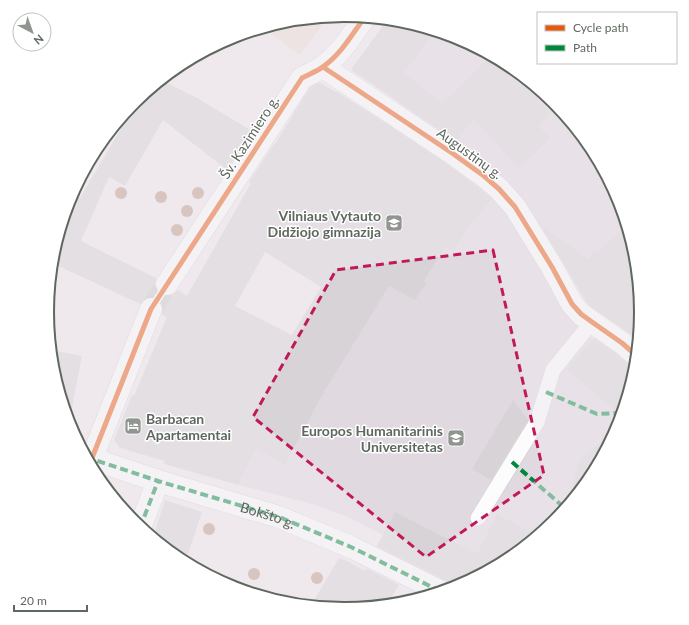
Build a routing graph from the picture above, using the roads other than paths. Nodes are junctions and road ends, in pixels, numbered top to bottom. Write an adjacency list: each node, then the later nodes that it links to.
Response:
1 (361, 23): 2 (street, Šv. Kazimiero g.)
2 (323, 67): 3 (street, Šv. Kazimiero g.); 5 (street, Augustinų g.)
3 (167, 284)
4 (152, 309): 7 (street)
5 (592, 322): 6 (street, Augustinų g.); 10 (lane)
6 (632, 353)
7 (91, 454)
8 (94, 460): 9 (street, Bokšto g.)
9 (158, 481): 11 (street); 12 (street, Bokšto g.)
10 (478, 518)
11 (143, 521)
12 (435, 589)

